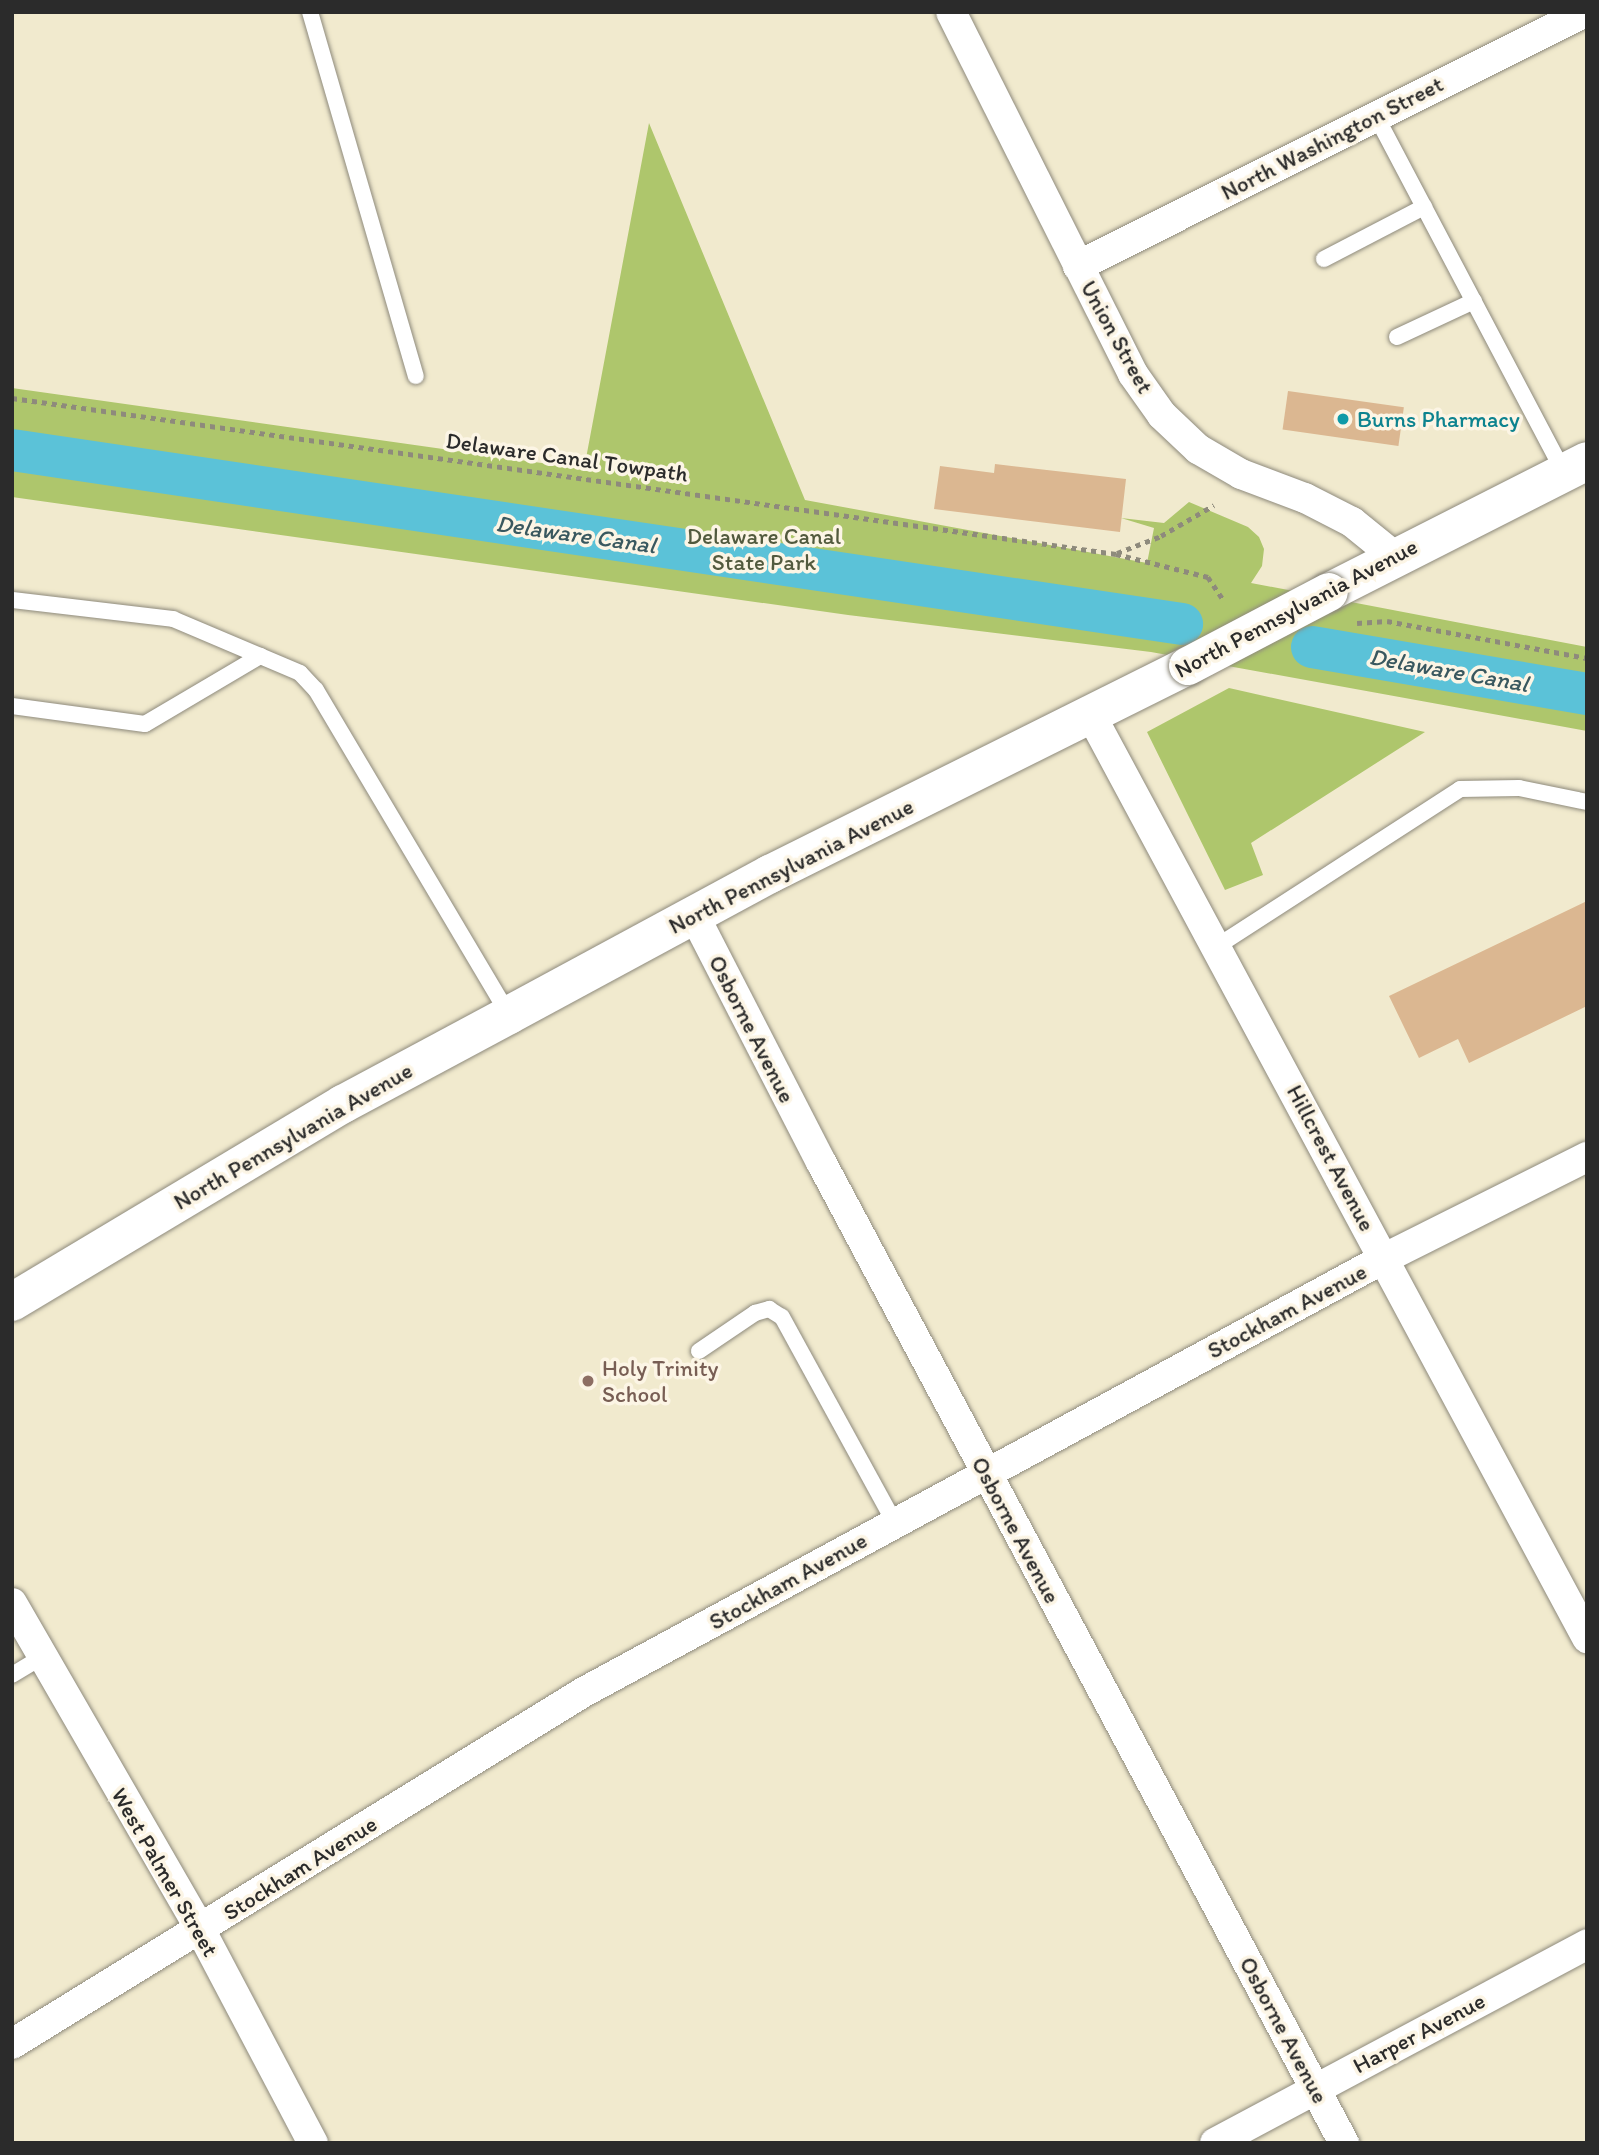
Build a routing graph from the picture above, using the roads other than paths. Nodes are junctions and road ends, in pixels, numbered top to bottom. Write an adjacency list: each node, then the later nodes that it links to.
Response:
1 (310, 12): 10 (lane)
2 (951, 12): 7 (street, Union Street)
3 (1586, 12): 4 (street, North Washington Street)
4 (1376, 116): 5 (lane); 7 (street, North Washington Street)
5 (1423, 207): 6 (lane); 8 (lane)
6 (1324, 259)
7 (1078, 265): 12 (street, Union Street)
8 (1474, 301): 9 (lane); 11 (lane)
9 (1396, 337)
10 (416, 376)
11 (1575, 466): 12 (main road, North Pennsylvania Avenue)
12 (1394, 556): 16 (main road, North Pennsylvania Avenue, bridge)
13 (12, 600): 14 (lane)
14 (260, 656): 15 (lane); 20 (lane)
15 (12, 706)
16 (1092, 717): 18 (main road, North Pennsylvania Avenue); 19 (street, Hillcrest Avenue)
17 (1587, 802): 19 (lane)
18 (694, 915): 20 (main road, North Pennsylvania Avenue); 25 (street, Osborne Avenue)
19 (1216, 947): 22 (street, Hillcrest Avenue)
20 (509, 1015): 23 (main road, North Pennsylvania Avenue)
21 (1587, 1157): 22 (street, Stockham Avenue)
22 (1385, 1258): 25 (street, Stockham Avenue); 28 (street, Hillcrest Avenue)
23 (12, 1302)
24 (699, 1351): 26 (lane)
25 (986, 1474): 26 (street, Stockham Avenue); 34 (street, Osborne Avenue)
26 (895, 1523): 31 (street, Stockham Avenue)
27 (12, 1603): 29 (street, West Palmer Street)
28 (1587, 1637)
29 (42, 1657): 30 (lane); 31 (street, West Palmer Street)
30 (12, 1675)
31 (200, 1929): 33 (street, Stockham Avenue); 35 (street, West Palmer Street)
32 (1587, 1944): 34 (street, Harper Avenue)
33 (12, 2044)
34 (1316, 2089): 36 (street, Harper Avenue); 37 (street, Osborne Avenue)
35 (313, 2143)
36 (1215, 2143)
37 (1344, 2143)

